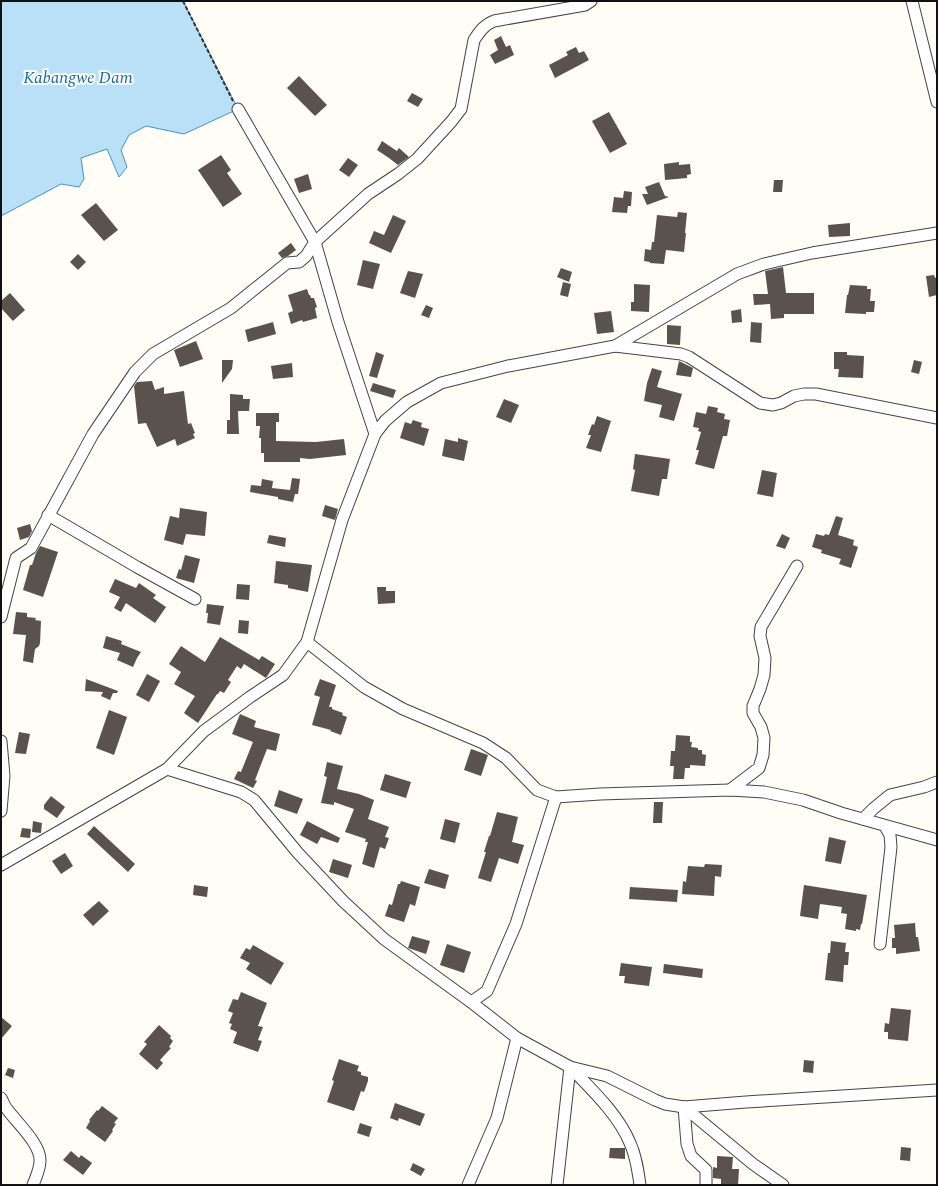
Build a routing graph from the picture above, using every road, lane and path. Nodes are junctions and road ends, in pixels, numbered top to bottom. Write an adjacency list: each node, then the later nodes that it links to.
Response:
1 (183, 1): 5 (path)
2 (591, 1): 7 (street)
3 (912, 1): 4 (street)
4 (937, 102)
5 (238, 110): 7 (street)
6 (937, 233): 8 (street)
7 (314, 242): 10 (street); 11 (street)
8 (615, 346): 9 (street); 10 (street)
9 (937, 418)
10 (375, 434): 15 (street)
11 (48, 515): 13 (street); 14 (street)
12 (797, 566): 19 (street)
13 (195, 599)
14 (1, 617)
15 (307, 642): 17 (street); 20 (street)
16 (1, 741): 21 (street)
17 (167, 769): 25 (street); 27 (street)
18 (937, 782): 22 (street)
19 (730, 790): 20 (street); 22 (street)
20 (556, 797): 27 (street)
21 (1, 811)
22 (863, 819): 23 (street)
23 (885, 826): 24 (street); 26 (street)
24 (937, 840)
25 (1, 865)
26 (880, 944)
27 (471, 1002): 28 (street)
28 (518, 1038): 29 (street); 34 (street)
29 (570, 1066): 32 (street); 35 (street); 36 (street)
30 (937, 1090): 32 (street)
31 (1, 1098): 33 (street)
32 (684, 1107): 37 (street); 38 (street)
33 (33, 1185)
34 (468, 1185)
35 (558, 1185)
36 (640, 1185)
37 (706, 1185)
38 (783, 1185)

